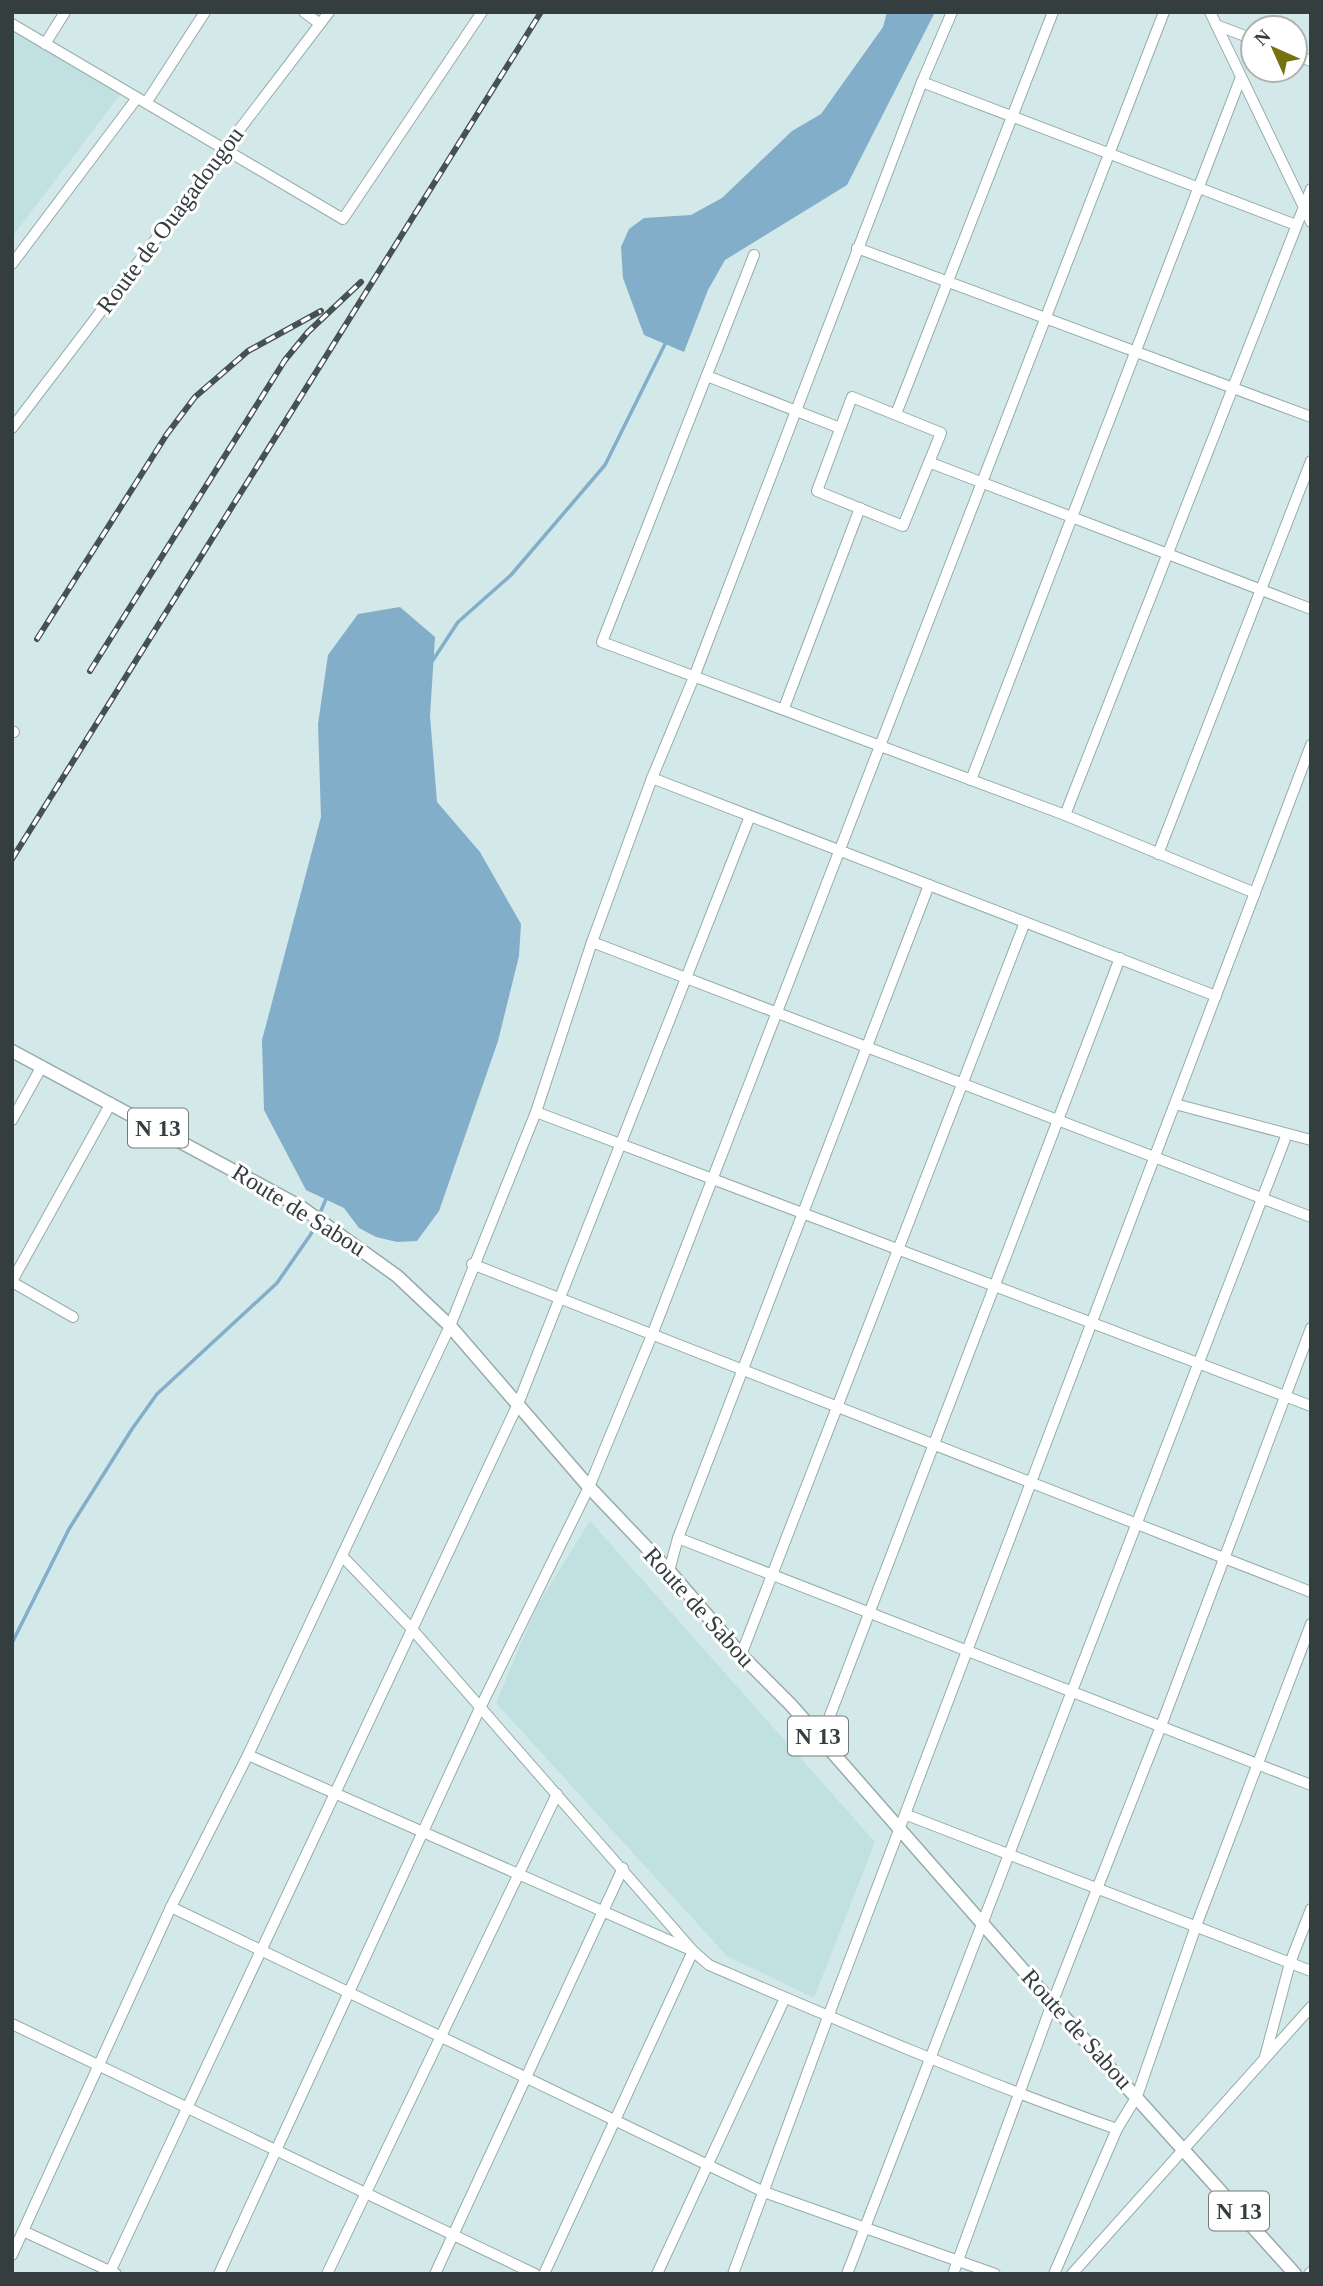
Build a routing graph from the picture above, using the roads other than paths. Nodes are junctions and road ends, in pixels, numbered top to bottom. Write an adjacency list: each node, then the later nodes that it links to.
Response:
1 (65, 12): 14 (street)
2 (205, 12): 19 (street)
3 (304, 12): 11 (street)
4 (329, 12): 11 (street, Route de Ouagadougou)
5 (482, 12): 21 (street)
6 (952, 12): 16 (street)
7 (1054, 12): 20 (street)
8 (1164, 12): 22 (street)
9 (1209, 12): 12 (street)
10 (12, 24): 14 (street)
11 (320, 24): 21 (street, Route de Ouagadougou)
12 (1216, 25): 13 (street); 15 (street)
13 (1239, 34)
14 (45, 44): 19 (street)
15 (1239, 73)
16 (922, 82): 20 (street); 28 (street)
17 (1239, 82): 23 (street)
18 (1244, 84): 25 (street)
19 (141, 101): 21 (street); 30 (street)
20 (1013, 116): 22 (street); 31 (street)
21 (222, 150): 39 (street, Route de Ouagadougou)
22 (1108, 153): 23 (street); 32 (street)
23 (1198, 187): 27 (street); 33 (street)
24 (1311, 188): 25 (street)
25 (1303, 207): 26 (street); 27 (street)
26 (1311, 222)
27 (1296, 225): 35 (street)
28 (857, 248): 31 (street); 36 (street)
29 (754, 256): 34 (street)
30 (12, 264)
31 (948, 282): 32 (street); 37 (street)
32 (1043, 318): 33 (street); 43 (street)
33 (1135, 352): 35 (street); 45 (street)
34 (707, 376): 36 (street); 49 (street)
35 (1232, 388): 38 (street); 46 (street)
36 (795, 410): 40 (street); 49 (street)
37 (896, 414): 40 (street); 42 (street)
38 (1311, 417)
39 (12, 428)
40 (840, 428): 44 (street)
41 (1311, 461): 47 (street)
42 (931, 463): 43 (street); 44 (street)
43 (980, 481): 45 (street); 51 (street)
44 (860, 508): 50 (street)
45 (1072, 517): 46 (street); 54 (street)
46 (1167, 553): 47 (street); 55 (street)
47 (1261, 590): 48 (street); 58 (street)
48 (1311, 609)
49 (694, 677): 50 (street); 53 (street)
50 (784, 708): 51 (street)
51 (879, 744): 54 (street); 57 (street)
52 (1311, 746): 60 (street)
53 (652, 778): 56 (street); 62 (street)
54 (971, 780): 55 (street)
55 (1065, 815): 58 (street)
56 (750, 816): 57 (street); 64 (street)
57 (840, 851): 59 (street); 66 (street)
58 (1158, 854): 60 (street)
59 (929, 885): 61 (street); 67 (street)
60 (1255, 893): 65 (street)
61 (1025, 922): 63 (street); 70 (street)
62 (592, 942): 64 (street); 73 (street)
63 (1120, 958): 65 (street); 75 (street)
64 (686, 978): 66 (street); 78 (street)
65 (1216, 996): 72 (street)
66 (776, 1012): 67 (street); 80 (street)
67 (868, 1048): 70 (street); 82 (street)
68 (12, 1052): 69 (main road, Route de Sabou / N 13)
69 (42, 1066): 71 (main road, Route de Sabou / N 13); 74 (street)
70 (964, 1084): 75 (street); 84 (street)
71 (111, 1103): 86 (street); 91 (main road, Route de Sabou / N 13)
72 (1175, 1104): 76 (street); 79 (street)
73 (536, 1112): 78 (street); 85 (street)
74 (12, 1120)
75 (1059, 1121): 79 (street); 87 (street)
76 (1287, 1134): 77 (street); 81 (street)
77 (1311, 1140)
78 (620, 1144): 80 (street); 88 (street)
79 (1155, 1157): 81 (street); 90 (street)
80 (712, 1179): 82 (street); 93 (street)
81 (1261, 1198): 83 (street); 94 (street)
82 (804, 1214): 84 (street); 95 (street)
83 (1311, 1217)
84 (900, 1250): 87 (street); 99 (street)
85 (472, 1265): 88 (street); 91 (street)
86 (12, 1282): 89 (street)
87 (995, 1286): 90 (street); 100 (street)
88 (559, 1298): 93 (street); 97 (street)
89 (73, 1317)
90 (1093, 1323): 94 (street); 101 (street)
91 (450, 1326): 97 (main road, Route de Sabou / N 13); 105 (street)
92 (1311, 1328): 96 (street)
93 (652, 1335): 95 (street); 102 (street)
94 (1198, 1363): 96 (street); 103 (street)
95 (743, 1370): 99 (street); 104 (street)
96 (1284, 1396): 98 (street); 106 (street)
97 (518, 1404): 102 (main road, Route de Sabou / N 13); 112 (street)
98 (1311, 1406)
99 (839, 1408): 100 (street); 108 (street)
100 (934, 1445): 101 (street); 110 (street)
101 (1032, 1483): 103 (street); 113 (street)
102 (589, 1487): 107 (main road, Route de Sabou / N 13); 116 (street)
103 (1135, 1524): 106 (street); 115 (street)
104 (678, 1538): 107 (street); 108 (street)
105 (342, 1556): 112 (street); 119 (street)
106 (1223, 1558): 109 (street); 117 (street)
107 (669, 1571): 114 (main road, Route de Sabou / N 13)
108 (773, 1575): 110 (street); 114 (street)
109 (1311, 1592)
110 (869, 1613): 113 (street); 118 (street)
111 (1311, 1624): 120 (street)
112 (412, 1629): 116 (street); 122 (street)
113 (968, 1651): 115 (street); 124 (street)
114 (741, 1655): 118 (main road, Route de Sabou / N 13)
115 (1071, 1691): 117 (street); 127 (street)
116 (480, 1708): 123 (street); 126 (street)
117 (1161, 1726): 120 (street); 130 (street)
118 (821, 1739): 125 (main road, Route de Sabou / N 13)
119 (248, 1755): 122 (street); 131 (street)
120 (1257, 1765): 121 (street); 135 (street)
121 (1311, 1785)
122 (335, 1793): 126 (street); 136 (street)
123 (557, 1794): 128 (street); 129 (street)
124 (907, 1815): 125 (street); 127 (street)
125 (900, 1828): 134 (main road, Route de Sabou / N 13); 144 (street)
126 (423, 1832): 129 (street); 140 (street)
127 (1009, 1854): 130 (street); 134 (street)
128 (623, 1868): 133 (street); 137 (street)
129 (518, 1874): 133 (street); 146 (street)
130 (1096, 1888): 135 (street); 142 (street)
131 (171, 1907): 136 (street); 149 (street)
132 (1311, 1909): 138 (street)
133 (603, 1911): 137 (street); 150 (street)
134 (982, 1922): 142 (main road, Route de Sabou / N 13); 147 (street)
135 (1196, 1926): 138 (street); 152 (street)
136 (261, 1951): 140 (street); 153 (street)
137 (693, 1951): 141 (street); 154 (street)
138 (1290, 1963): 139 (street); 148 (street)
139 (1311, 1971)
140 (349, 1993): 146 (street); 156 (street)
141 (785, 1998): 144 (street); 158 (street)
142 (1053, 2001): 151 (street); 152 (main road, Route de Sabou / N 13)
143 (1311, 2007): 148 (street)
144 (828, 2017): 147 (street); 160 (street)
145 (12, 2024): 149 (street)
146 (440, 2037): 150 (street); 159 (street)
147 (929, 2058): 151 (street); 161 (street)
148 (1264, 2061): 157 (street)
149 (99, 2063): 153 (street); 162 (street)
150 (526, 2078): 154 (street); 163 (street)
151 (1019, 2095): 155 (street); 165 (street)
152 (1137, 2096): 155 (street); 157 (main road, Route de Sabou / N 13)
153 (188, 2106): 156 (street); 166 (street)
154 (615, 2121): 158 (street); 171 (street)
155 (1117, 2129): 177 (street)
156 (276, 2149): 159 (street); 167 (street)
157 (1182, 2149): 178 (street); 179 (main road, Route de Sabou / N 13)
158 (707, 2165): 160 (street); 172 (street)
159 (366, 2192): 163 (street); 168 (street)
160 (764, 2192): 161 (street); 173 (street)
161 (865, 2227): 165 (street); 174 (street)
162 (23, 2231): 164 (street); 166 (street)
163 (453, 2234): 169 (street); 170 (street)
164 (12, 2255)
165 (958, 2260): 175 (street); 176 (street)
166 (112, 2273)
167 (219, 2274)
168 (327, 2274)
169 (435, 2274)
170 (535, 2274)
171 (544, 2274)
172 (657, 2274)
173 (733, 2274)
174 (847, 2274)
175 (953, 2274)
176 (995, 2274)
177 (1054, 2274)
178 (1073, 2274)
179 (1296, 2274)

